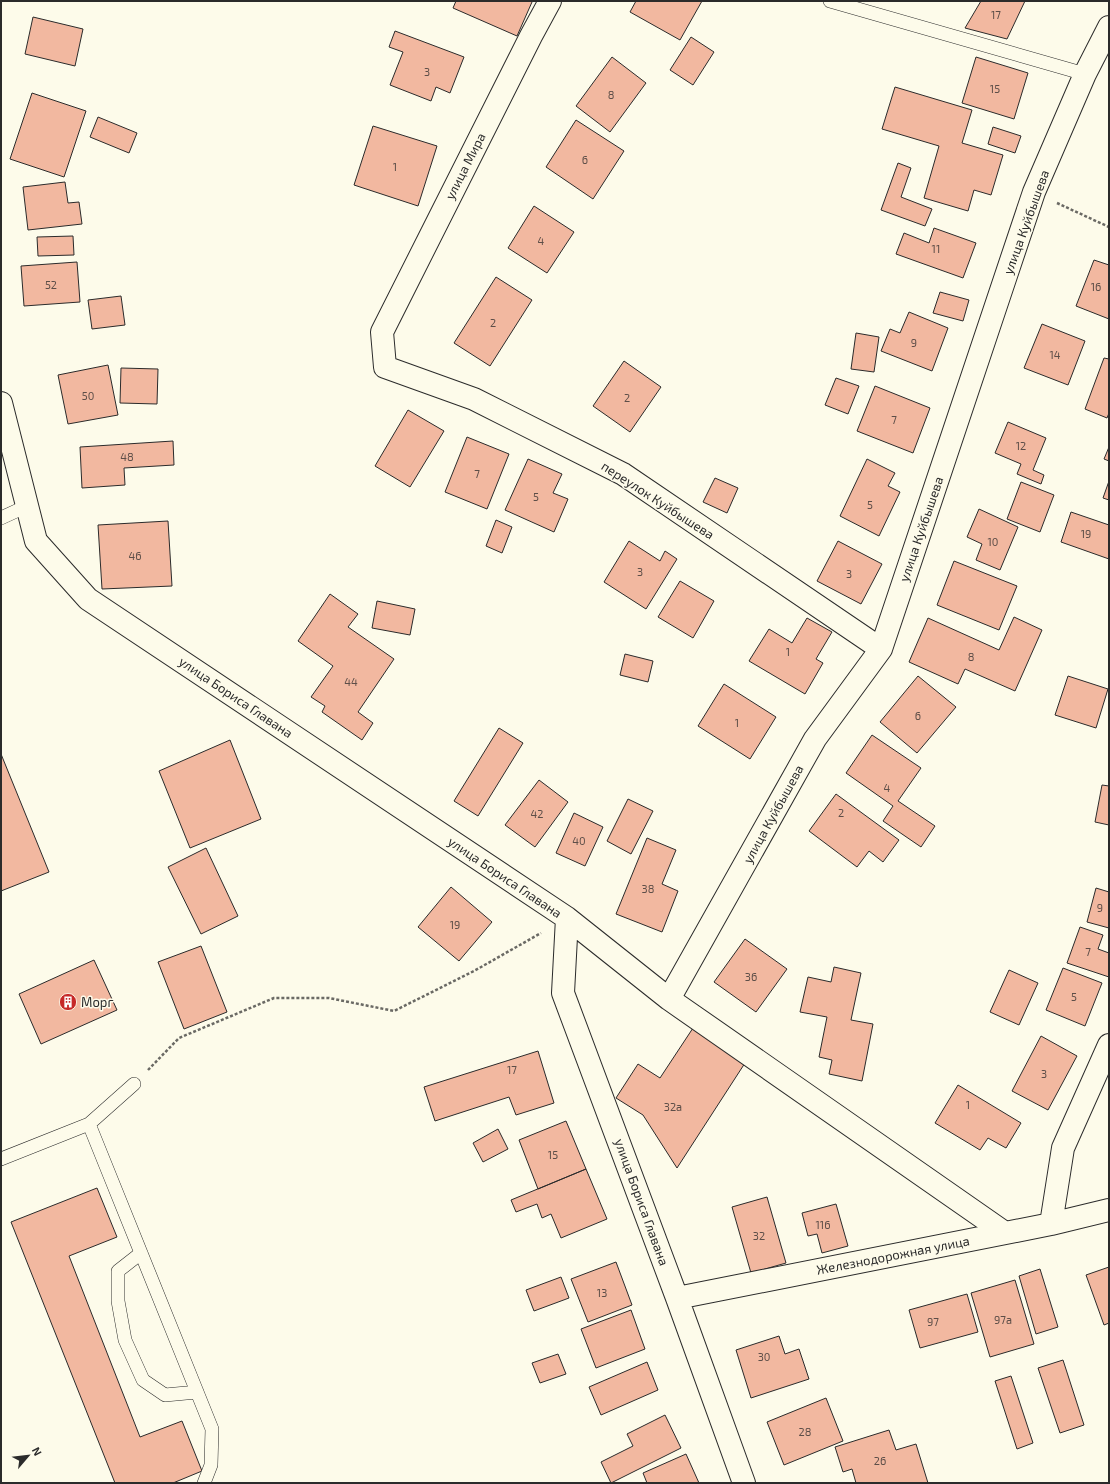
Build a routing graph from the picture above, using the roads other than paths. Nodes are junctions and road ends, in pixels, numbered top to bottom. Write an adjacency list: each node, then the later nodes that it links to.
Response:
1 (550, 1): 5 (street, улица Мира)
2 (830, 1): 4 (lane)
3 (1109, 27): 4 (street, улица Куйбышева)
4 (1085, 74): 9 (street, улица Куйбышева)
5 (382, 332): 9 (street, переулок Куйбышева)
6 (1, 402): 7 (street, улица Бориса Главана)
7 (27, 506): 8 (lane); 10 (street, улица Бориса Главана)
8 (1, 518)
9 (881, 649): 11 (street, улица Куйбышева)
10 (567, 918): 11 (street, улица Бориса Главана); 20 (street, улица Бориса Главана)
11 (669, 999): 18 (street, улица Бориса Главана)
12 (1109, 1045): 17 (street)
13 (134, 1084): 14 (lane)
14 (89, 1124): 15 (lane); 19 (lane)
15 (1, 1159)
16 (1109, 1210): 17 (street, Железнодорожная улица)
17 (1051, 1224): 18 (street, Железнодорожная улица)
18 (1005, 1233): 20 (street, Железнодорожная улица)
19 (141, 1253): 21 (lane); 21 (lane)
20 (677, 1298): 23 (street, улица Бориса Главана)
21 (197, 1392): 22 (lane)
22 (204, 1483)
23 (744, 1483)

